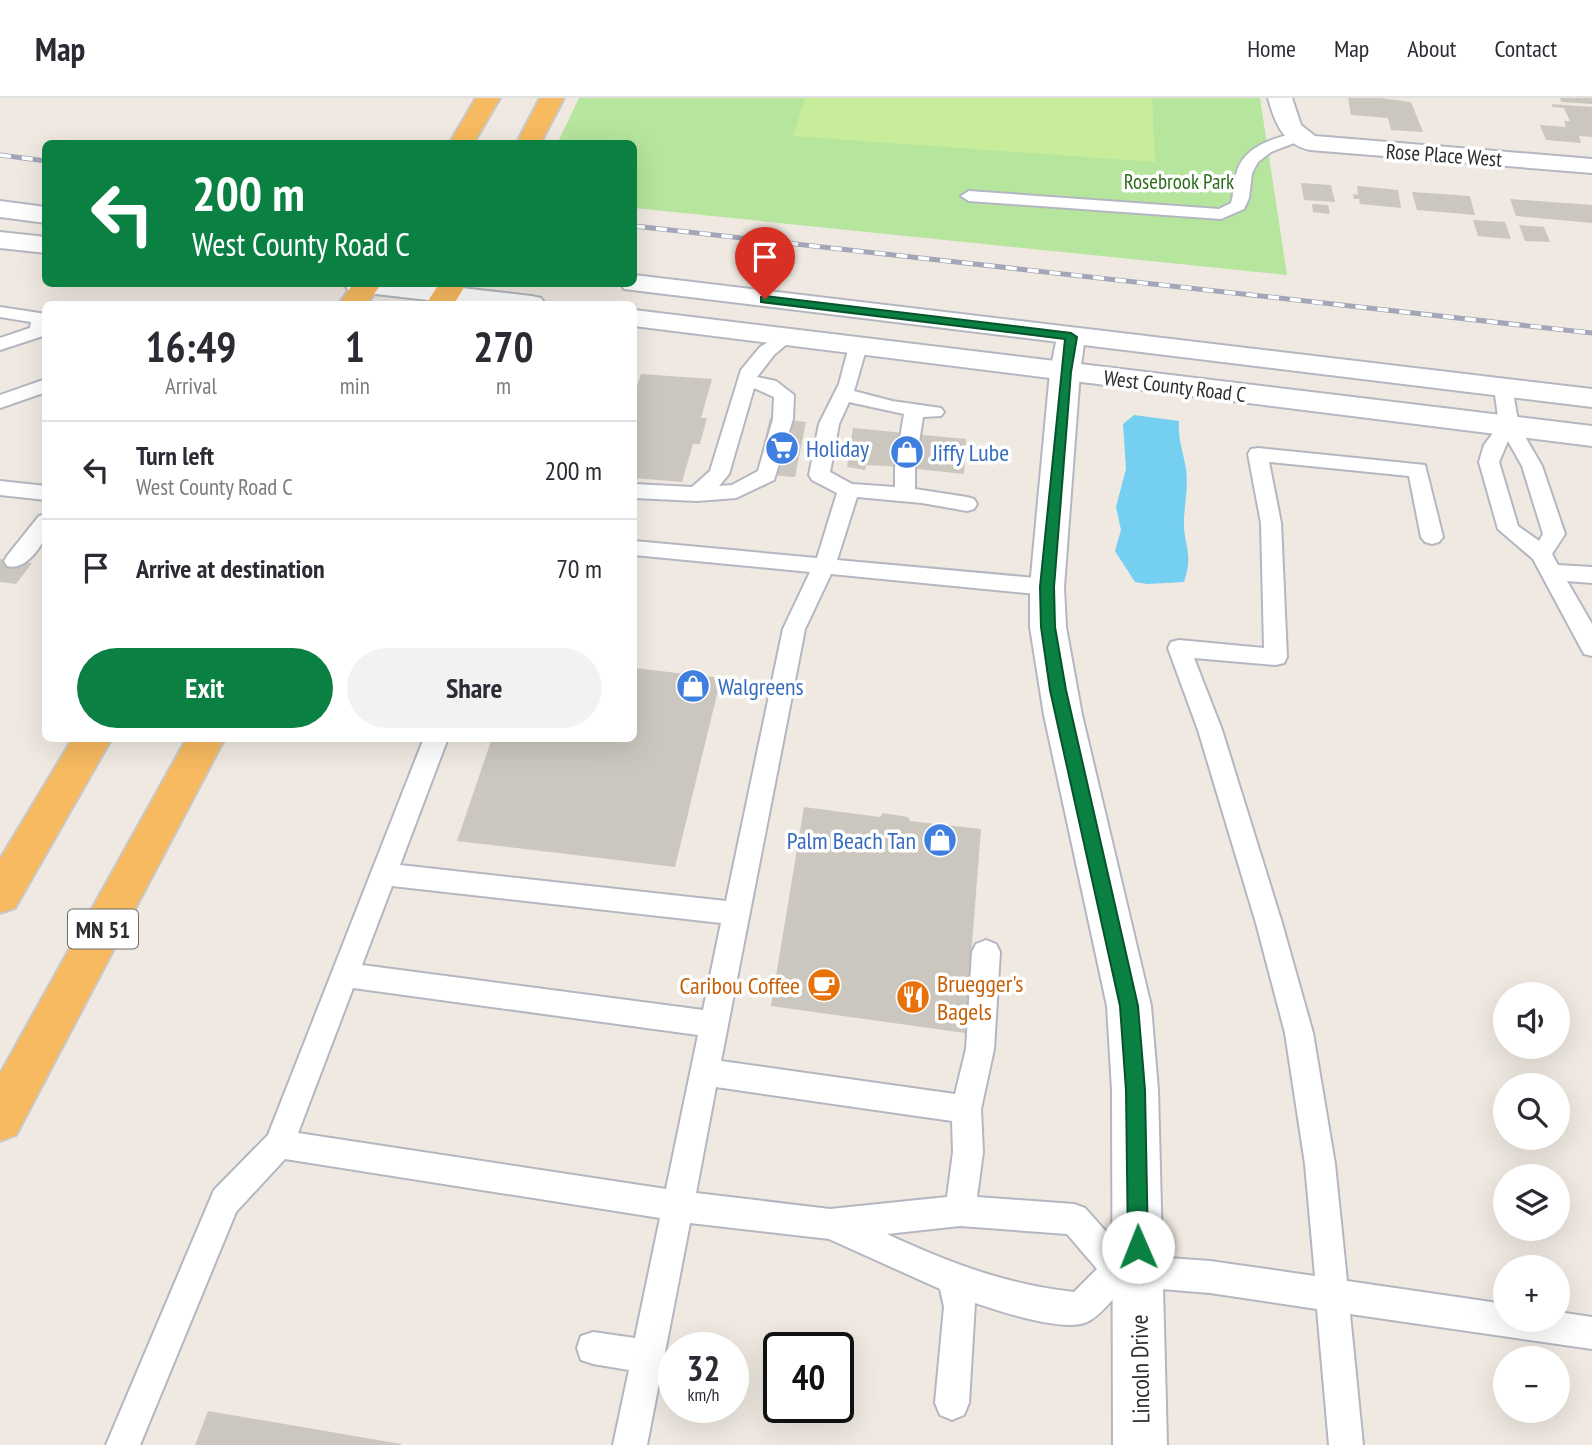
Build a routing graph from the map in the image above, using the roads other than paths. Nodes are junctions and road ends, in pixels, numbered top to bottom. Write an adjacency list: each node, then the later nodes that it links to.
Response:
1 (488, 98): 5 (highway)
2 (552, 98): 6 (highway)
3 (1280, 98): 4 (main road)
4 (1297, 137): 7 (main road, Rose Place West); 8 (lane)
5 (463, 140)
6 (530, 140)
7 (1592, 166)
8 (969, 196)
9 (0, 209): 10 (main road)
10 (42, 214)
11 (0, 240): 12 (main road)
12 (42, 245)
13 (637, 283): 22 (main road, West County Road C)
14 (361, 289): 15 (main road)
15 (446, 294): 16 (main road)
16 (506, 301)
17 (0, 312): 20 (lane)
18 (637, 317): 19 (main road, West County Road C)
19 (786, 337): 21 (main road, West County Road C); 23 (lane)
20 (0, 344)
21 (858, 346): 22 (main road, West County Road C); 26 (lane)
22 (1068, 354): 25 (main road, West County Road C); 29 (main road, West County Road C); 45 (main road, Lincoln Drive)
23 (746, 380): 35 (lane); 35 (lane)
24 (42, 386): 28 (lane)
25 (1503, 387): 27 (main road, West County Road C); 29 (lane)
26 (843, 394): 32 (lane); 36 (lane)
27 (1592, 398)
28 (0, 402)
29 (1509, 426): 30 (main road, West County Road C); 42 (lane); 42 (lane)
30 (1592, 436)
31 (0, 488): 34 (lane)
32 (848, 490): 36 (lane); 43 (lane)
33 (637, 491): 35 (lane)
34 (42, 493)
35 (698, 494)
36 (905, 495): 37 (lane)
37 (967, 504)
38 (42, 526): 41 (lane)
39 (1432, 537): 65 (lane)
40 (637, 548): 43 (lane)
41 (15, 561)
42 (1547, 563): 44 (lane); 46 (lane)
43 (824, 568): 45 (lane); 52 (lane)
44 (1592, 575)
45 (1047, 587): 63 (main road, Lincoln Drive)
46 (1592, 648)
47 (91, 742): 51 (highway)
48 (204, 742): 58 (highway, MN 51)
49 (434, 742): 50 (lane)
50 (384, 874): 52 (lane); 54 (lane)
51 (0, 896)
52 (738, 914): 55 (lane)
53 (986, 952): 57 (lane)
54 (345, 975): 55 (lane); 59 (lane)
55 (712, 1024): 56 (lane)
56 (704, 1072): 57 (lane); 60 (lane)
57 (966, 1110): 61 (lane)
58 (0, 1119)
59 (279, 1144): 60 (lane); 70 (lane)
60 (678, 1206): 62 (lane); 68 (lane)
61 (960, 1211): 62 (lane); 63 (lane)
62 (830, 1224): 64 (lane)
63 (1129, 1271): 64 (lane); 65 (lane); 72 (main road, Lincoln Drive)
64 (954, 1278): 69 (lane)
65 (1331, 1297): 66 (lane); 73 (lane)
66 (1592, 1333)
67 (593, 1348): 68 (lane)
68 (647, 1356): 71 (lane)
69 (952, 1403)
70 (123, 1445)
71 (629, 1445)
72 (1140, 1445)
73 (1346, 1445)

